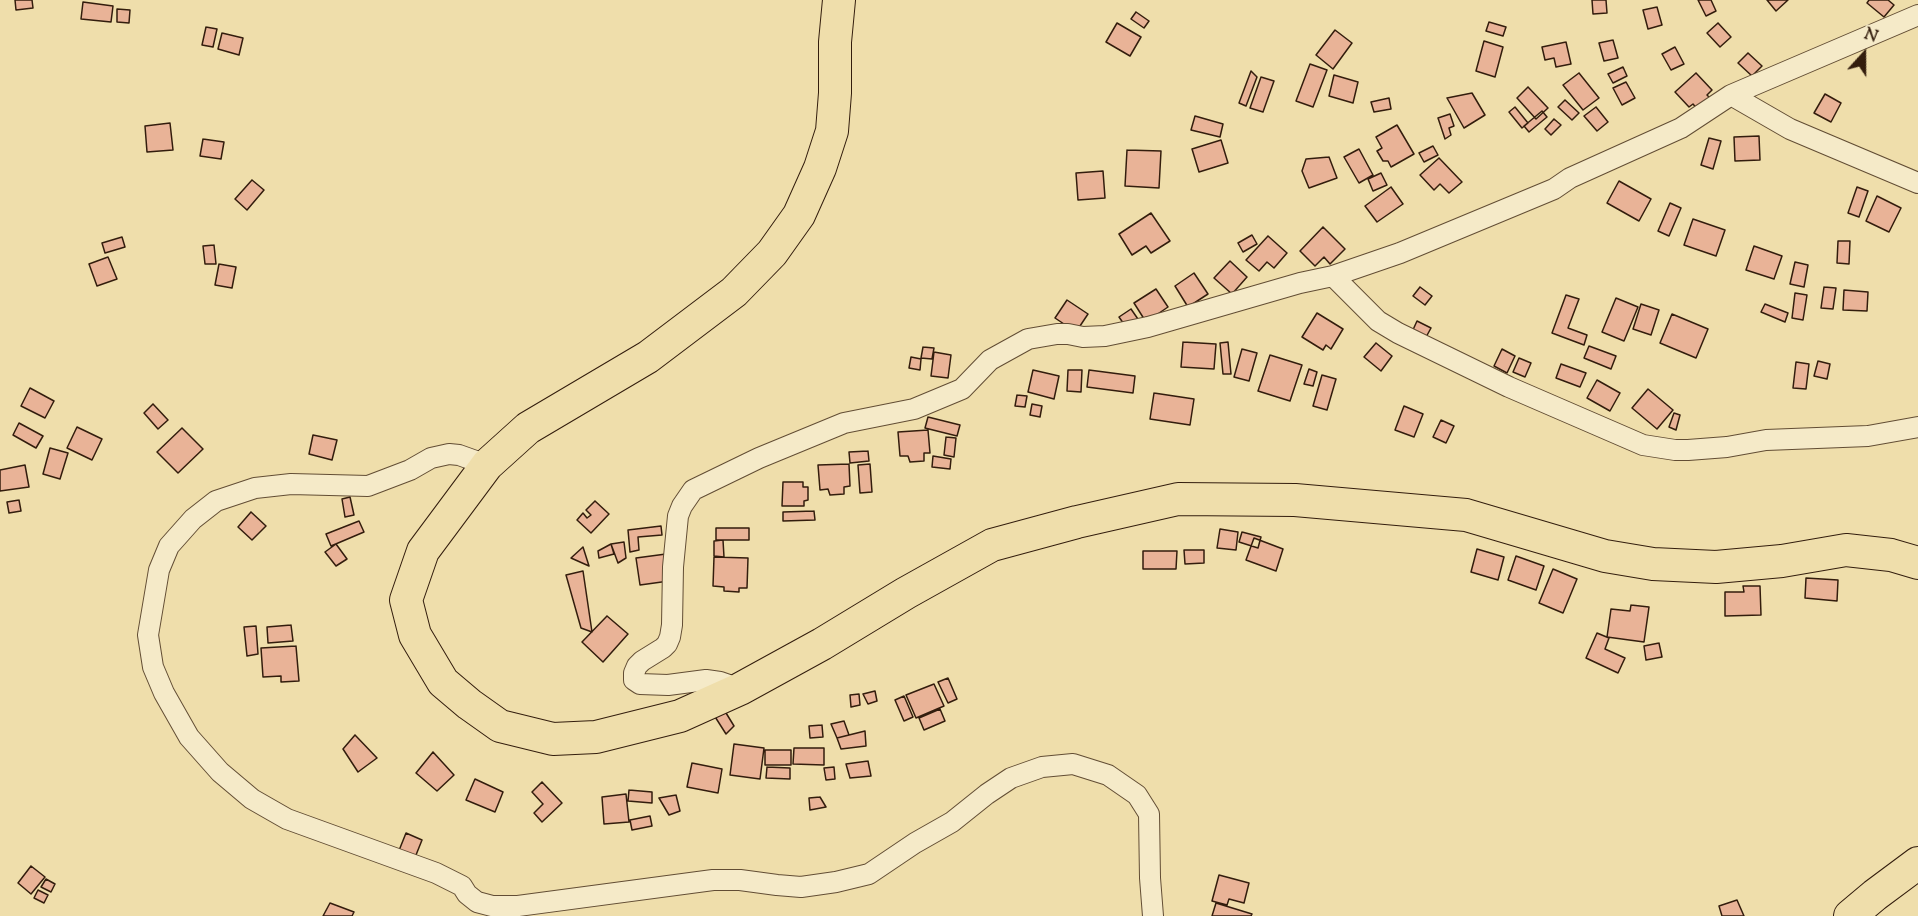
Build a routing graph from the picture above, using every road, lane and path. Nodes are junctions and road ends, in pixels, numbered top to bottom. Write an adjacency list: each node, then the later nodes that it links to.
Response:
1 (839, 0): 7 (main road)
2 (1918, 15): 3 (street)
3 (1731, 95): 4 (street); 5 (street)
4 (1918, 183)
5 (1333, 276): 6 (street); 9 (street)
6 (1918, 427)
7 (487, 465): 9 (main road); 11 (street)
8 (1918, 563): 9 (main road)
9 (741, 689)
10 (1918, 863): 12 (main road)
11 (1153, 916)
12 (1850, 916)

